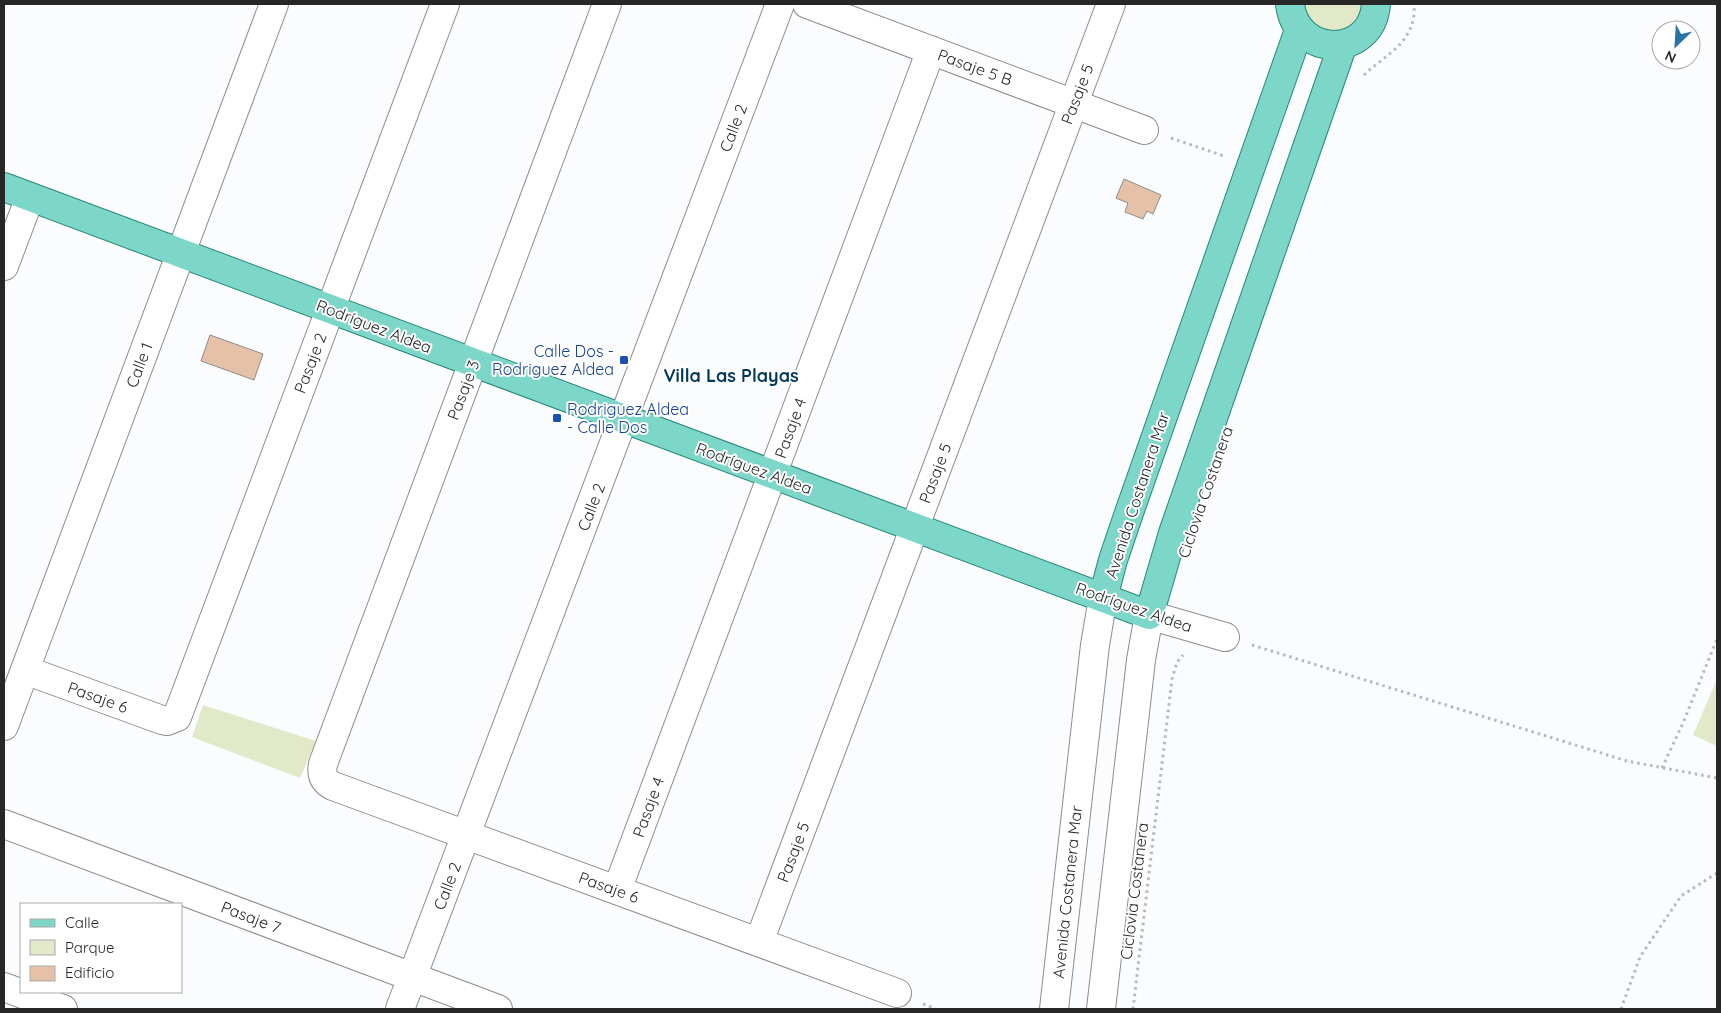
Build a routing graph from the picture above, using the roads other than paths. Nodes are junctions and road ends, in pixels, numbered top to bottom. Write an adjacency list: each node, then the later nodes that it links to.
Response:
1 (274, 4): 16 (street, Calle 1)
2 (445, 4): 18 (street, Pasaje 2)
3 (607, 4): 19 (street, Pasaje 3)
4 (780, 4): 20 (street, Calle 2)
5 (807, 4): 11 (street, Pasaje 5 B)
6 (1111, 4): 12 (street, Pasaje 5)
7 (1290, 4): 9 (main road)
8 (1376, 4): 10 (main road)
9 (1299, 30): 10 (main road); 23 (main road, Avenida Costanera Mar)
10 (1343, 44): 24 (main road)
11 (931, 50): 12 (street, Pasaje 5 B); 21 (street, Pasaje 4)
12 (1074, 103): 13 (street, Pasaje 5 B); 22 (street, Pasaje 5)
13 (1144, 130)
14 (4, 187): 15 (main road, Rodríguez Aldea)
15 (30, 197): 16 (main road, Rodríguez Aldea); 17 (street)
16 (181, 253): 18 (main road, Rodríguez Aldea); 26 (street, Calle 1)
17 (4, 266)
18 (331, 309): 19 (main road, Rodríguez Aldea); 27 (street, Pasaje 2)
19 (473, 363): 20 (main road, Rodríguez Aldea); 29 (street, Pasaje 3)
20 (624, 419): 21 (main road, Rodríguez Aldea); 31 (street, Calle 2)
21 (772, 474): 22 (main road, Rodríguez Aldea); 32 (street, Pasaje 4)
22 (914, 528): 23 (main road, Rodríguez Aldea); 33 (street, Pasaje 5)
23 (1104, 598): 24 (main road, Rodríguez Aldea); 42 (street, Avenida Costanera Mar)
24 (1149, 615): 25 (street, Rodríguez Aldea); 43 (street)
25 (1225, 637)
26 (25, 670): 27 (street, Pasaje 6); 28 (street, Calle 1)
27 (172, 720)
28 (4, 726)
29 (323, 778): 31 (street, Pasaje 6)
30 (4, 824): 34 (street, Pasaje 7)
31 (467, 835): 32 (street, Pasaje 6); 34 (street, Calle 2)
32 (617, 890): 33 (street, Pasaje 6)
33 (759, 942): 38 (street, Pasaje 6)
34 (412, 977): 40 (street, Calle 2); 41 (street, Pasaje 7)
35 (4, 987): 37 (street)
36 (20, 993): 39 (street)
37 (20, 993)
38 (897, 993)
39 (63, 1009)
40 (400, 1009)
41 (498, 1009)
42 (1054, 1009)
43 (1102, 1009)

